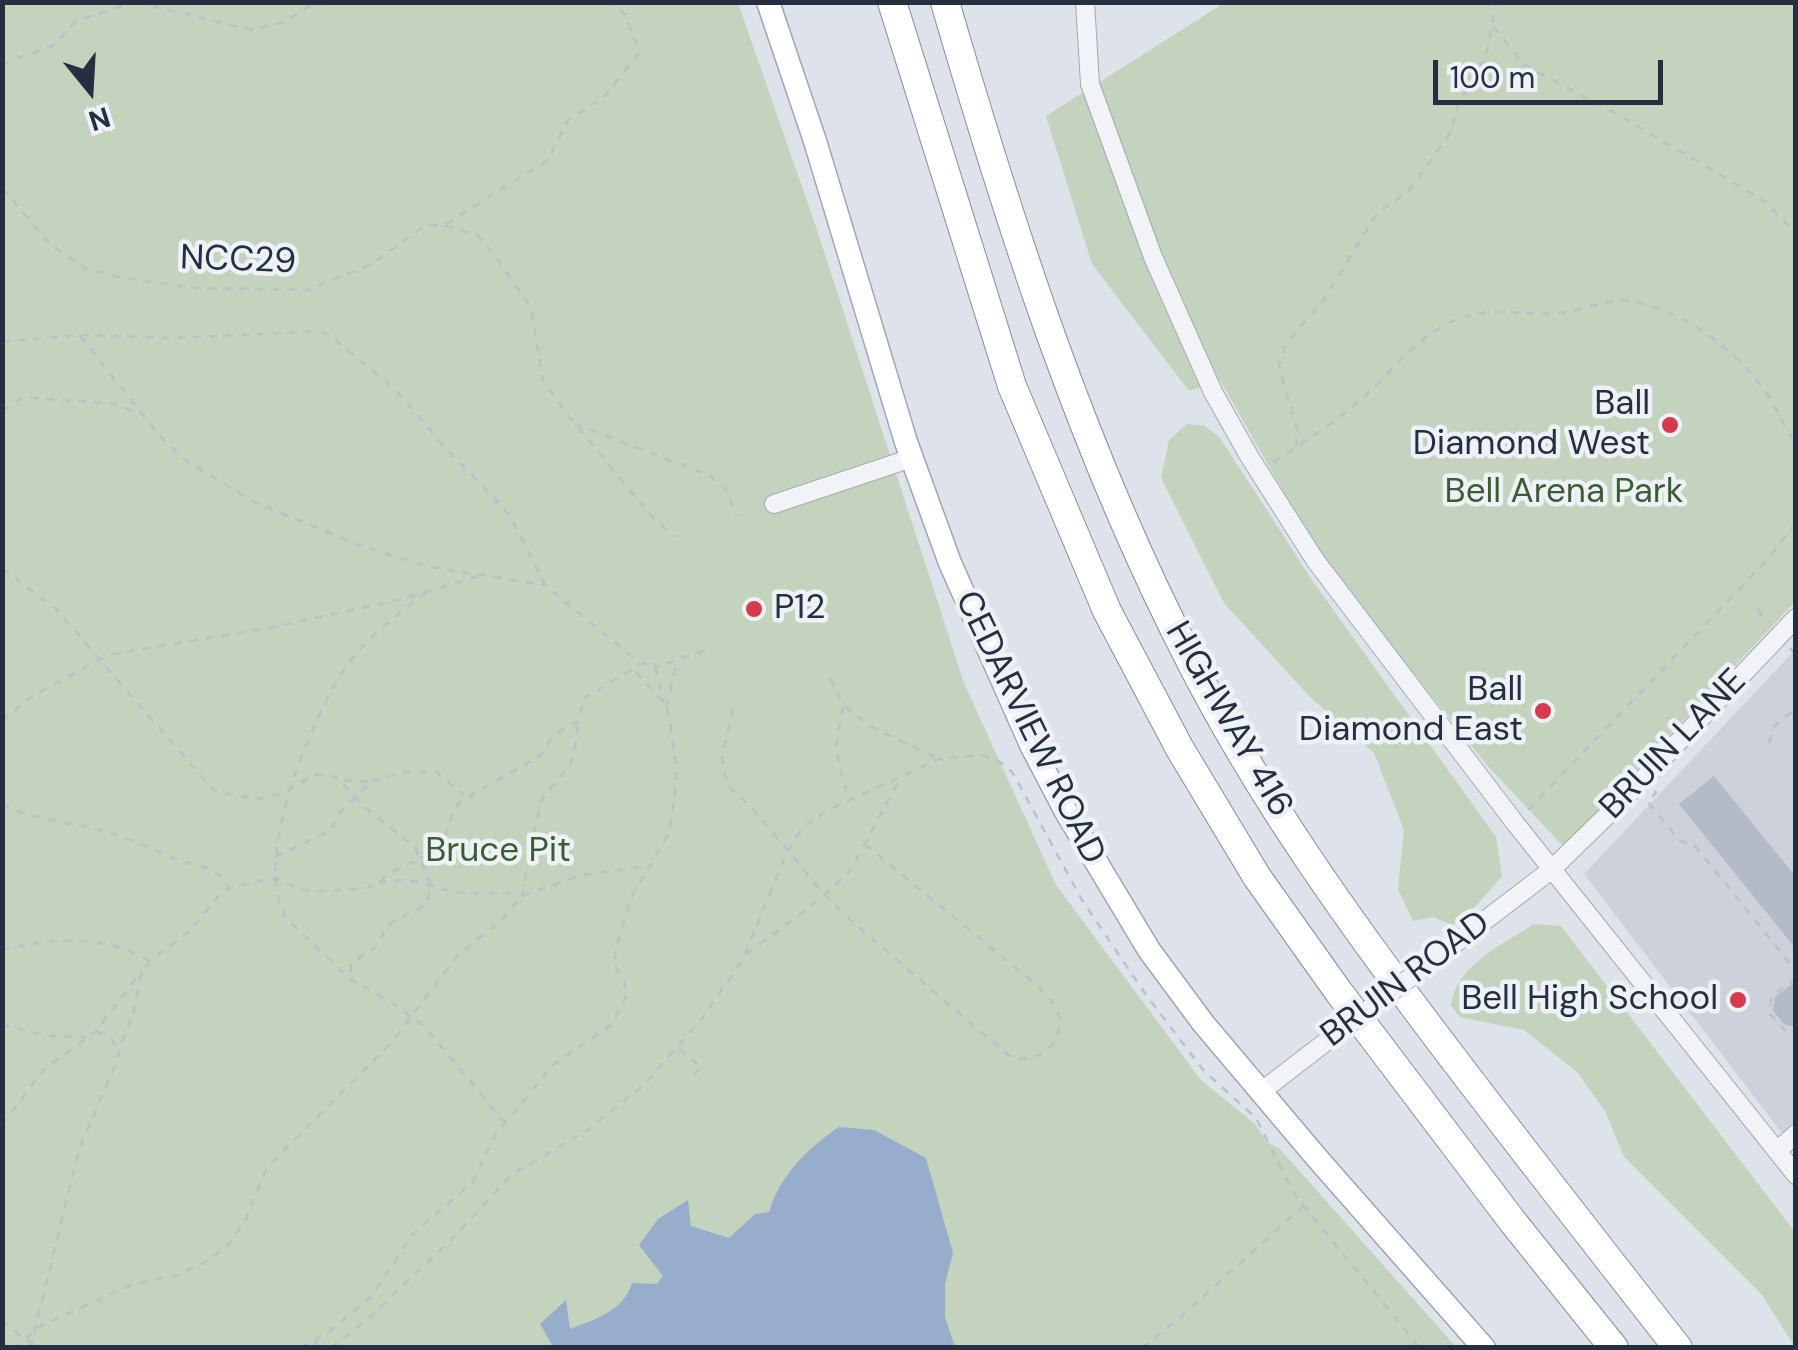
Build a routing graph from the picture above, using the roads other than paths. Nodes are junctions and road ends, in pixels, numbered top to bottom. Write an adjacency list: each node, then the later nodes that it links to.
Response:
1 (768, 2): 5 (main road, CEDARVIEW ROAD)
2 (892, 2): 14 (highway, HIGHWAY 416)
3 (945, 2): 15 (highway, HIGHWAY 416)
4 (1085, 2): 8 (street)
5 (912, 458): 6 (street); 9 (main road, CEDARVIEW ROAD)
6 (774, 504)
7 (1796, 618): 8 (street, BRUIN LANE)
8 (1551, 870): 9 (street, BRUIN ROAD, bridge); 11 (street)
9 (1262, 1091): 13 (main road, CEDARVIEW ROAD)
10 (1796, 1134): 11 (street)
11 (1777, 1151): 12 (street)
12 (1796, 1175)
13 (1484, 1348)
14 (1614, 1348)
15 (1678, 1348)

